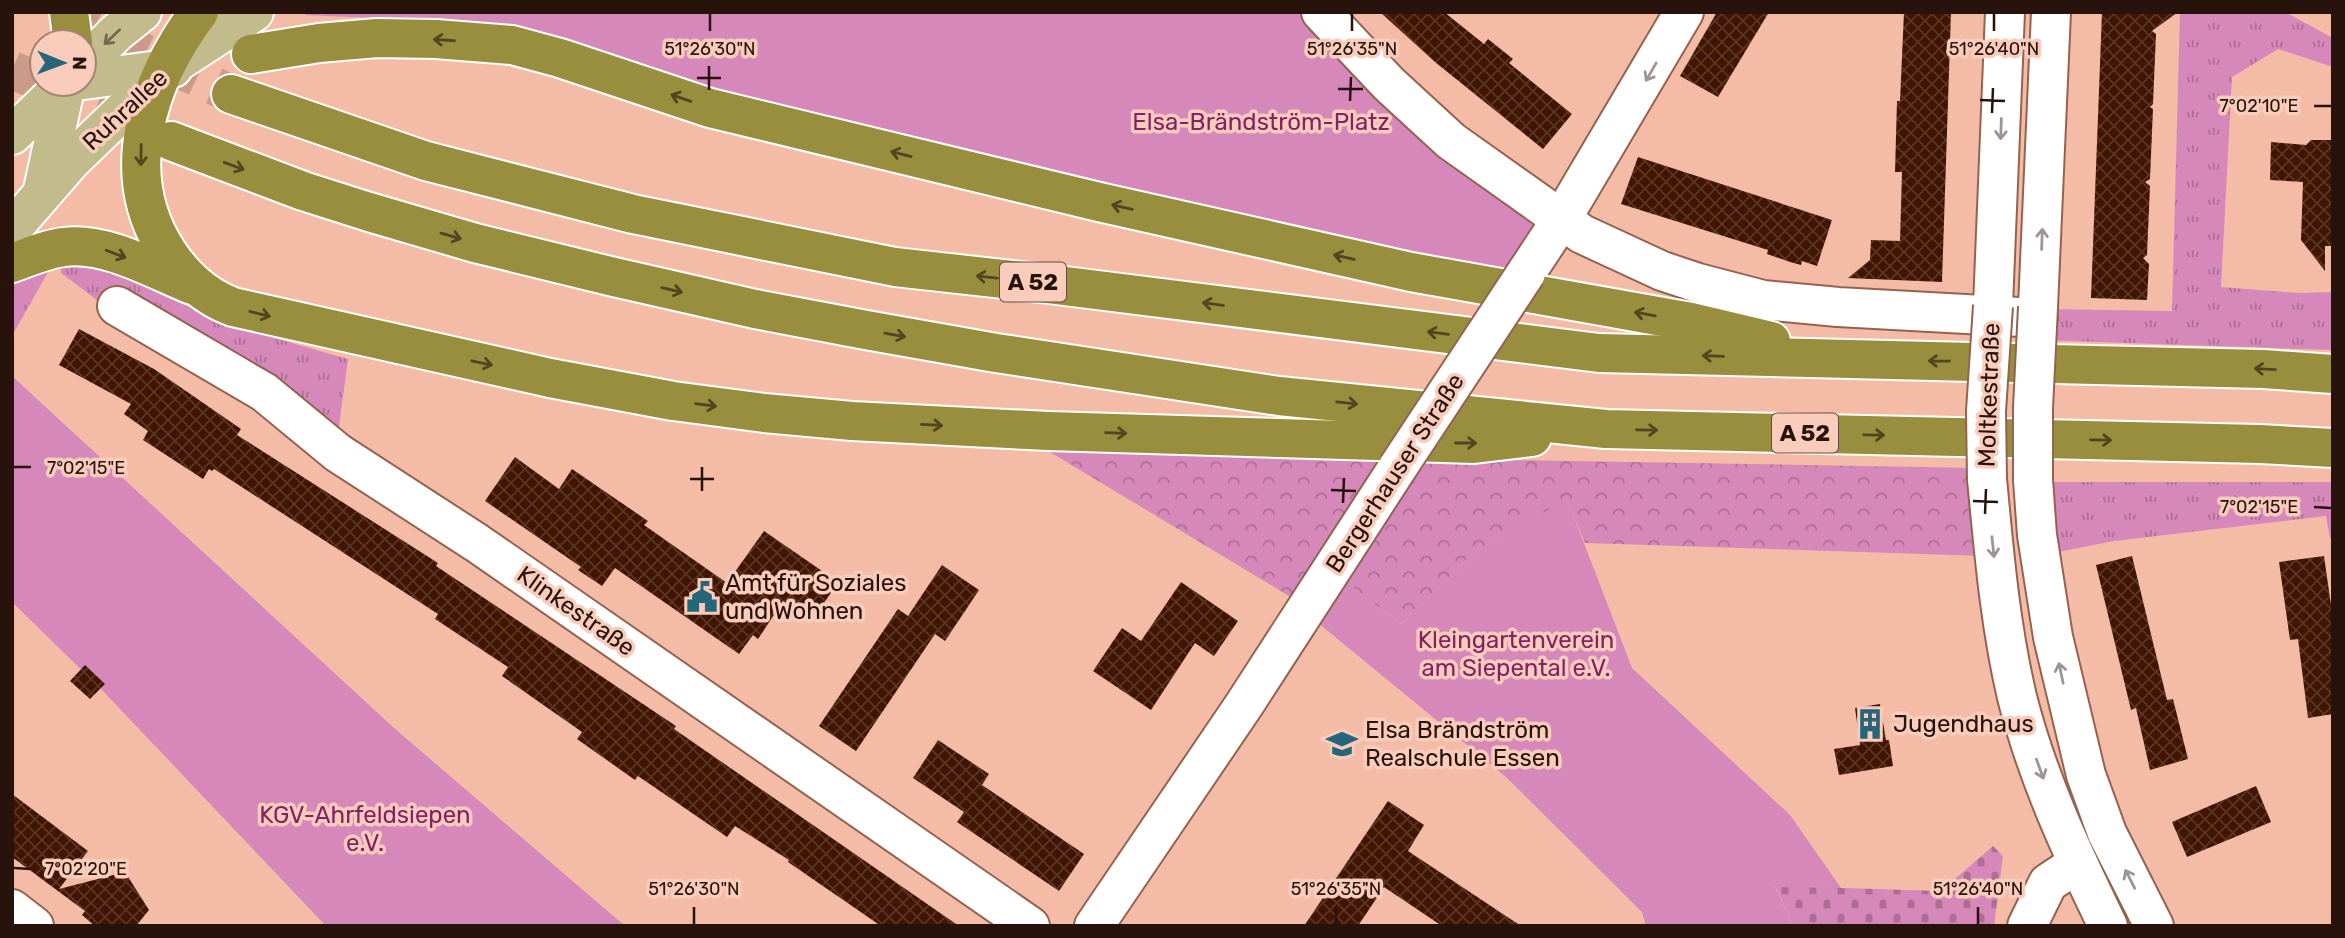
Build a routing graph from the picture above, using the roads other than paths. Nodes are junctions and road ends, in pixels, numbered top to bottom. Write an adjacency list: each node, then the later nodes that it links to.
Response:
1 (142, 12): 10 (main road, one-way to 10)
2 (199, 12): 12 (highway)
3 (254, 12): 12 (main road, Ruhrallee)
4 (475, 12): 9 (highway)
5 (1321, 12): 20 (street)
6 (1684, 12): 20 (street, Bergerhauser Straße, one-way to 20)
7 (2006, 12): 25 (street, Moltkestraße, one-way to 25)
8 (2051, 12): 26 (street, Moltkestraße, one-way to 8)
9 (512, 45): 11 (highway, one-way to 11); 27 (highway, one-way to 9)
10 (98, 51)
11 (251, 54): 12 (main road)
12 (165, 70): 13 (main road); 19 (main road, Ruhrallee); 23 (highway, one-way to 23)
13 (98, 78)
14 (231, 94): 27 (highway, A 52, one-way to 14)
15 (51, 98): 17 (main road)
16 (63, 98): 19 (main road)
17 (12, 135)
18 (171, 141): 29 (highway, A 52, one-way to 29)
19 (43, 192): 21 (main road, Ruhrallee)
20 (1561, 220): 25 (street); 35 (street, Bergerhauser Straße, bridge)
21 (12, 229)
22 (12, 264): 23 (highway, one-way to 23)
23 (198, 288): 29 (highway, one-way to 29)
24 (117, 306): 34 (street, Klinkestraße)
25 (1982, 311): 26 (street); 31 (street, Moltkestraße, one-way to 31, bridge)
26 (2038, 313): 38 (street, Moltkestraße, one-way to 26, bridge)
27 (1855, 360): 28 (highway, A 52, one-way to 27)
28 (2333, 374)
29 (1606, 429): 30 (highway, A 52, one-way to 30)
30 (2333, 448)
31 (2077, 863): 36 (street); 37 (street, Moltkestraße)
32 (12, 909): 33 (street)
33 (34, 926)
34 (1030, 926)
35 (1094, 926)
36 (2027, 926)
37 (2108, 926)
38 (2154, 926)

